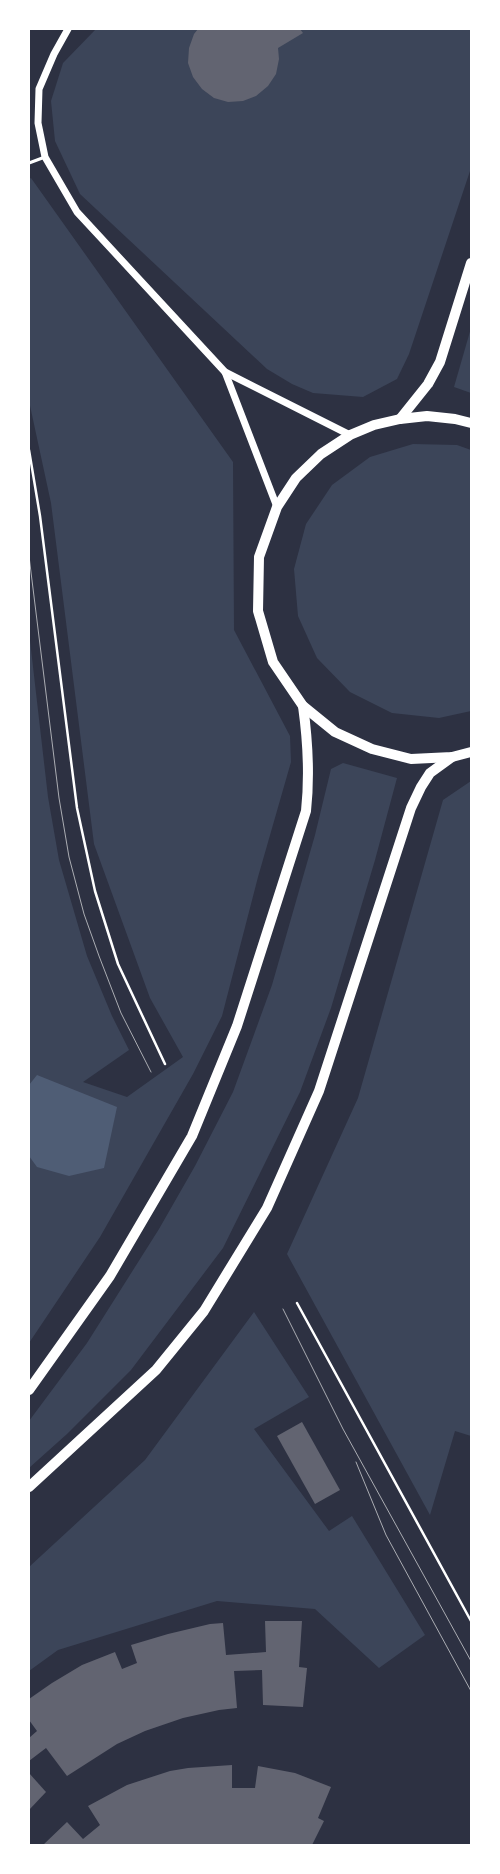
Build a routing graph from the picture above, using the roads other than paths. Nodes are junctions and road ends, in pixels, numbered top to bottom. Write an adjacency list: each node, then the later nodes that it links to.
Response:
1 (68, 29): 2 (street)
2 (45, 157): 3 (lane); 5 (street)
3 (29, 163)
4 (471, 263): 6 (main road)
5 (225, 372): 8 (street); 9 (street)
6 (400, 419): 7 (main road); 8 (main road)
7 (471, 423)
8 (350, 435): 9 (main road)
9 (277, 507): 10 (main road)
10 (303, 706): 12 (main road); 13 (main road)
11 (471, 752): 12 (main road)
12 (452, 757): 14 (main road)
13 (29, 1390)
14 (29, 1487)

